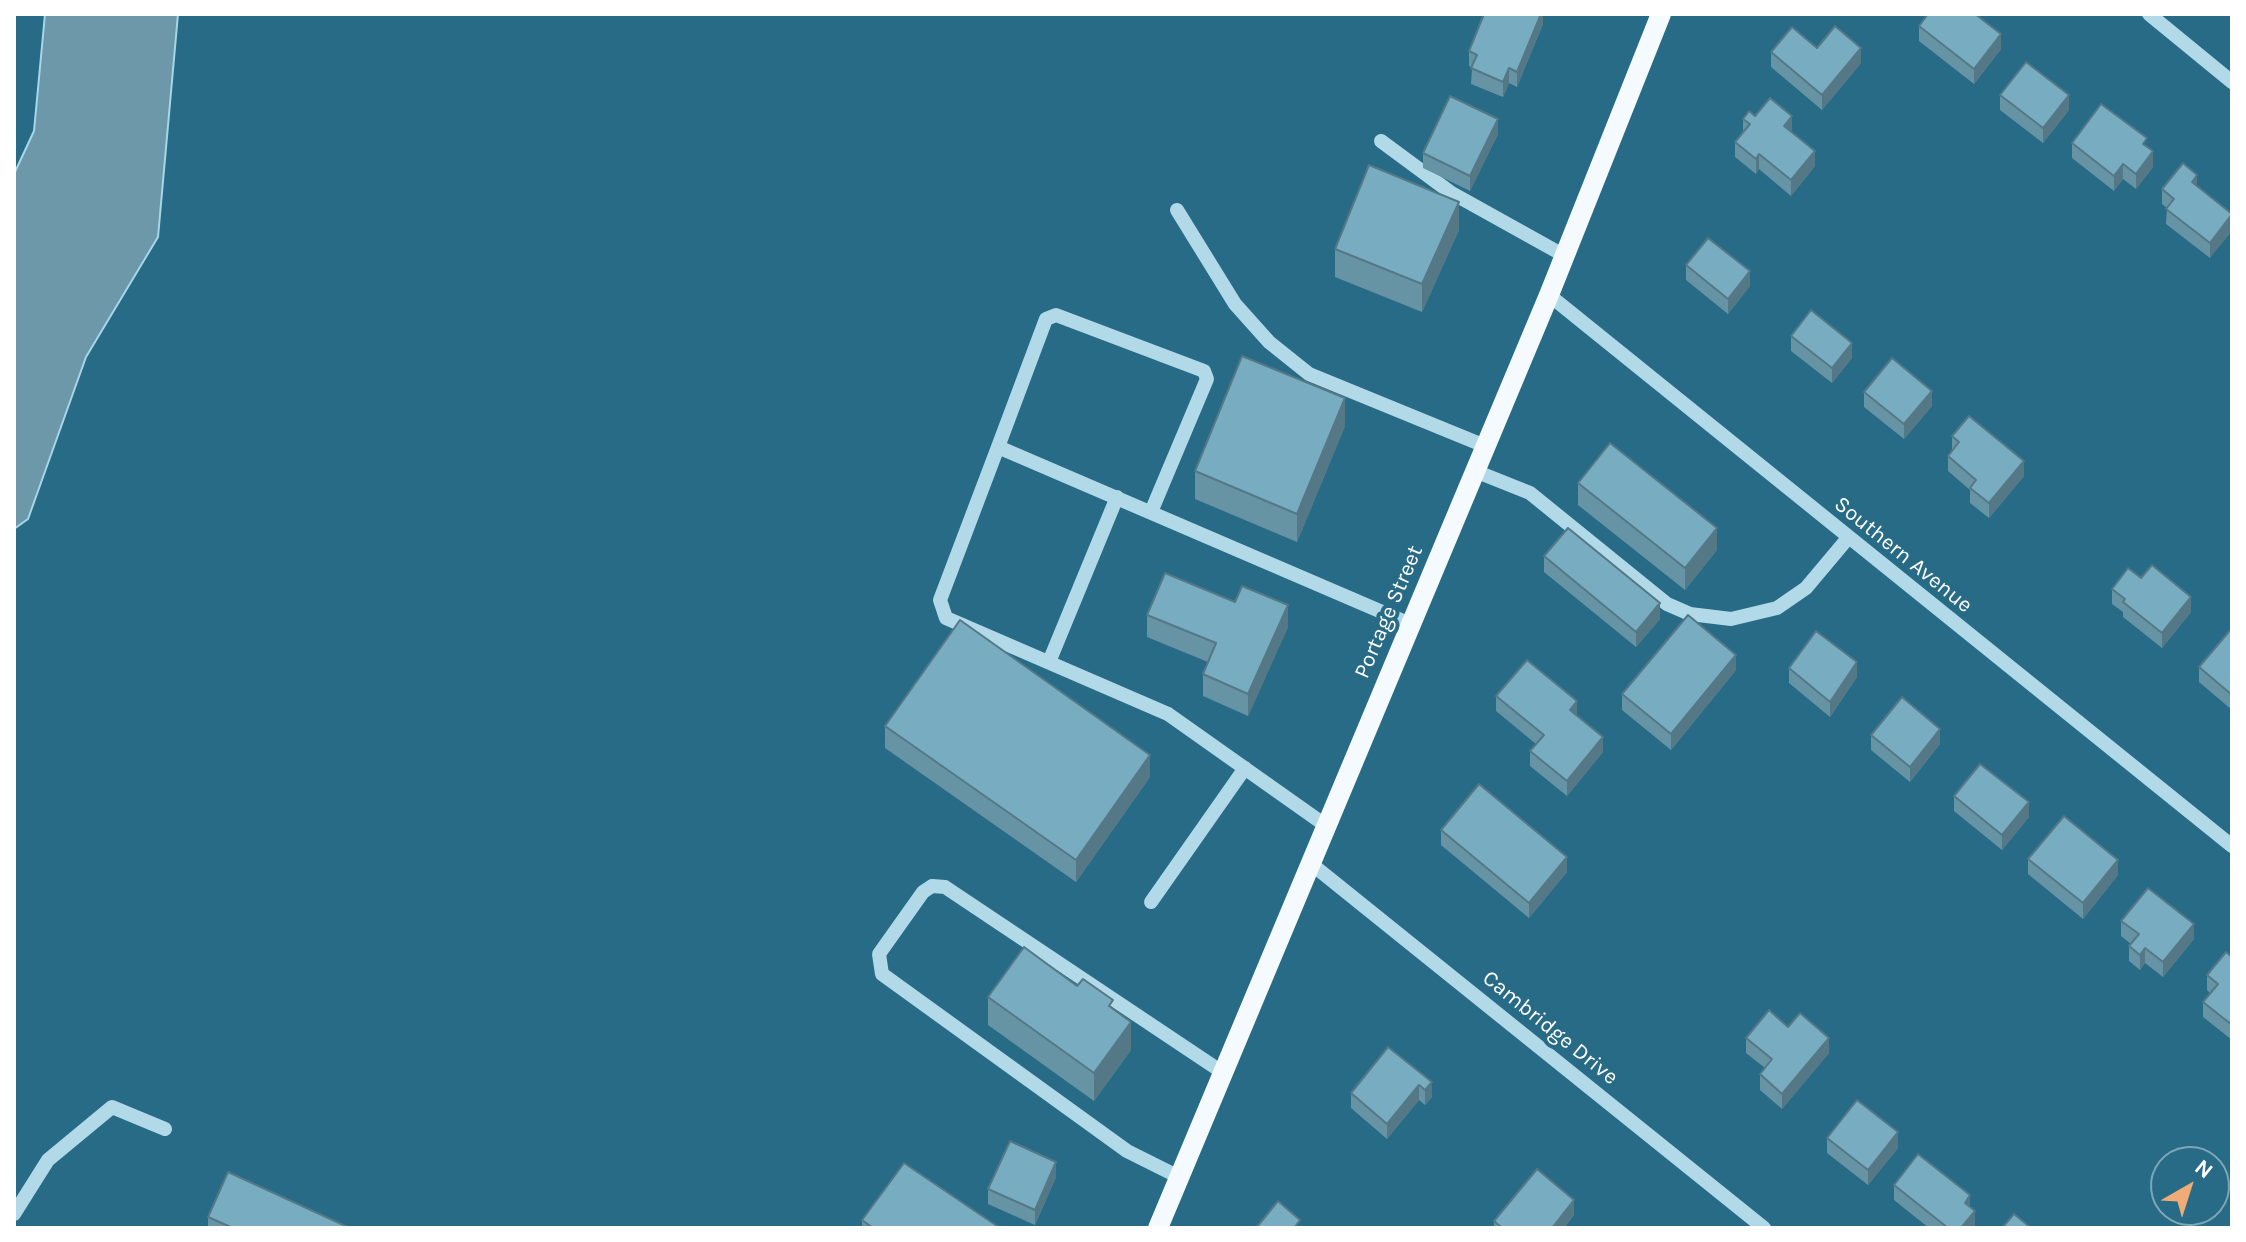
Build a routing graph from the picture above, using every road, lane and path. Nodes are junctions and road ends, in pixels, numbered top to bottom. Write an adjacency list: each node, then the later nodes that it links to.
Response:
1 (1661, 14): 6 (main road, Portage Street)
2 (2149, 14): 3 (street)
3 (2232, 82)
4 (1381, 141): 6 (street)
5 (1177, 210): 8 (street)
6 (1565, 256): 7 (main road, Portage Street)
7 (1549, 295): 8 (main road, Portage Street); 13 (street, Southern Avenue)
8 (1485, 446): 10 (main road, Portage Street)
9 (998, 447): 11 (street); 12 (street); 15 (street)
10 (1475, 471): 13 (street); 14 (main road, Portage Street)
11 (1117, 497): 12 (street); 15 (street)
12 (1151, 512): 14 (street)
13 (1848, 538): 18 (street, Southern Avenue)
14 (1410, 624): 17 (main road, Portage Street)
15 (1049, 662): 16 (street)
16 (1245, 768): 17 (street); 20 (street)
17 (1325, 825): 19 (main road, Portage Street)
18 (2232, 846)
19 (1309, 862): 21 (main road, Portage Street); 26 (street, Cambridge Drive)
20 (1151, 902)
21 (1222, 1072): 23 (main road, Portage Street); 23 (street)
22 (165, 1129): 24 (street)
23 (1179, 1177): 25 (main road, Portage Street)
24 (14, 1214)
25 (1158, 1228)
26 (1764, 1228)

